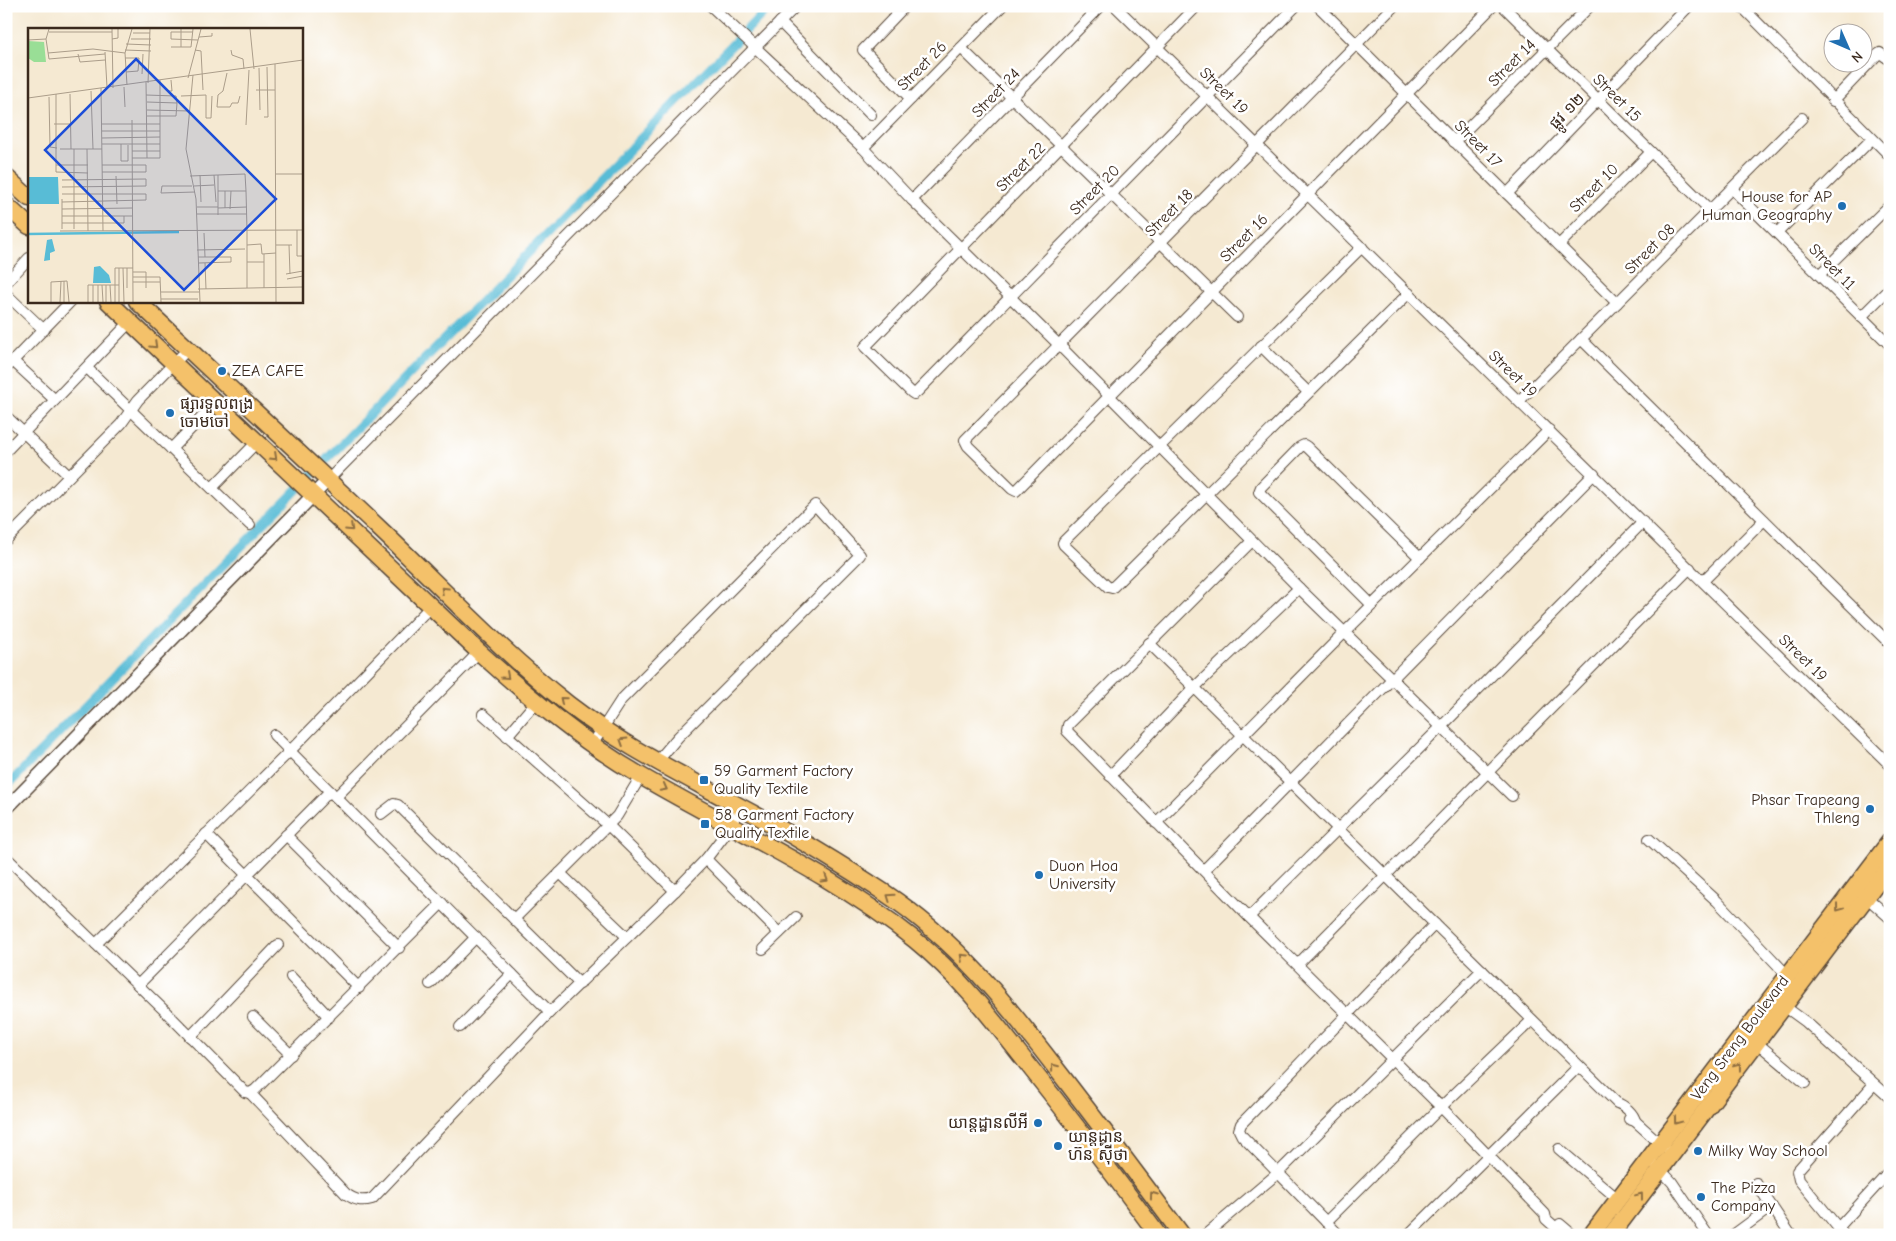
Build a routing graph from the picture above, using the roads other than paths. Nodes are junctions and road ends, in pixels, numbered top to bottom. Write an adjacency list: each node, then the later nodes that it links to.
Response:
1 (711, 6): 18 (street)
2 (796, 6): 16 (street)
3 (905, 6): 26 (street)
4 (1002, 6): 19 (street, Street 26)
5 (1101, 6): 25 (street, Street 24)
6 (1115, 6): 20 (street, Street 19)
7 (1197, 6): 20 (street, Street 22)
8 (1296, 6): 24 (street, Street 20)
9 (1318, 6): 17 (street, Street 17)
10 (1394, 6): 17 (street, Street 18)
11 (1493, 6): 23 (street, Street 16)
12 (1503, 6): 21 (street, Street 15)
13 (1590, 6): 21 (street, Street 14)
14 (1689, 6): 27 (street, ផ្លូវ ១២)
15 (1741, 6): 28 (street)
16 (780, 22): 18 (street); 29 (street)
17 (1356, 45): 23 (street, Street 17); 33 (street, Street 18)
18 (754, 46): 35 (street); 92 (street)
19 (961, 48): 25 (street); 26 (street, Street 26)
20 (1157, 48): 24 (street, Street 19); 34 (street, Street 22)
21 (1547, 49): 27 (street, Street 15); 32 (street, Street 14)
22 (1890, 60): 28 (street)
23 (1406, 94): 32 (street, Street 17); 41 (street, Street 16)
24 (1208, 96): 33 (street, Street 19); 40 (street, Street 20)
25 (1012, 98): 34 (street); 44 (street, Street 24)
26 (911, 99): 35 (street, Street 26)
27 (1598, 100): 36 (street, Street 15); 42 (street, ផ្លូវ ១២)
28 (1833, 101): 31 (street)
29 (871, 115)
30 (1802, 118): 39 (street, Street 08)
31 (1872, 139): 37 (street); 49 (street)
32 (1454, 142): 42 (street, Street 17)
33 (1257, 145): 41 (street, Street 19); 50 (street, Street 18)
34 (1062, 146): 40 (street); 53 (street, Street 22)
35 (863, 148): 44 (street)
36 (1651, 152): 47 (street, Street 15); 51 (street, Street 10)
37 (1890, 156)
38 (6, 177): 43 (main road)
39 (1732, 188): 47 (street, Street 08); 49 (street, Street 11)
40 (1111, 194): 50 (street); 61 (street, Street 20)
41 (1308, 194): 52 (street, Street 19); 58 (street, Street 16)
42 (1507, 194): 51 (street, Street 17)
43 (28, 197)
44 (912, 200): 53 (street)
45 (6, 205): 48 (main road)
46 (1890, 205): 55 (street)
47 (1710, 210): 65 (street, Street 08)
48 (28, 225)
49 (1777, 233): 55 (street, Street 11)
50 (1161, 242): 58 (street); 71 (street, Street 18)
51 (1559, 245): 65 (street, Street 17)
52 (1362, 248): 59 (street, Street 19); 73 (street)
53 (961, 249): 61 (street); 79 (street, Street 22)
54 (28, 259): 56 (street)
55 (1819, 275): 66 (street, Street 11)
56 (6, 283)
57 (1890, 288): 66 (street)
58 (1211, 292): 67 (street); 80 (street, Street 16)
59 (1409, 293): 78 (street); 82 (street, Street 19)
60 (6, 294): 69 (street)
61 (1010, 297): 71 (street); 79 (street, Street 20)
62 (69, 302): 69 (street)
63 (109, 302): 68 (main road)
64 (138, 302): 74 (main road)
65 (1617, 303): 70 (street, Street 08)
66 (1861, 316): 72 (street, Street 11)
67 (1237, 317)
68 (130, 322): 76 (main road, one-way to 76); 77 (street)
69 (44, 330): 75 (street)
70 (1580, 339): 82 (street, Street 08); 99 (street)
71 (1059, 345): 80 (street); 97 (street, Street 18)
72 (1890, 345)
73 (1261, 346): 78 (street); 89 (street)
74 (188, 349): 76 (street); 92 (main road)
75 (10, 364): 81 (street)
76 (175, 364): 83 (main road); 84 (street)
77 (87, 368): 81 (street); 84 (street)
78 (1308, 392): 98 (street)
79 (914, 394)
80 (1110, 396): 89 (street); 97 (street, Street 16)
81 (55, 400): 87 (street)
82 (1519, 401): 86 (street, Street 19)
83 (216, 403): 88 (main road); 90 (street)
84 (131, 410): 90 (street); 94 (street)
85 (6, 416): 87 (street)
86 (1548, 430): 93 (street, Street 19); 104 (street)
87 (24, 433): 91 (street); 94 (street)
88 (257, 442): 95 (street); 96 (main road, one-way to 96)
89 (1159, 447): 98 (street); 98 (street)
90 (171, 449): 95 (street)
91 (6, 451)
92 (320, 472): 96 (street); 119 (main road, one-way to 92)
93 (1594, 474): 100 (street, Street 19); 114 (street)
94 (69, 476): 102 (street)
95 (212, 488): 101 (street)
96 (306, 488): 109 (main road, one-way to 109); 134 (street)
97 (1016, 490)
98 (1205, 493): 103 (street)
99 (1764, 520): 106 (street); 112 (street)
100 (1643, 522): 105 (street, Street 19); 118 (street)
101 (250, 525)
102 (7, 537)
103 (1252, 541): 107 (street); 111 (street)
104 (1420, 558): 108 (street); 108 (street)
105 (1690, 568): 106 (street, Street 19); 127 (street)
106 (1703, 581): 126 (street, Street 19)
107 (1299, 588): 110 (street); 115 (street)
108 (1372, 605): 110 (street)
109 (431, 606): 113 (main road); 124 (street)
110 (1345, 632): 114 (street); 121 (street)
111 (1150, 643): 115 (street); 129 (street)
112 (1890, 644)
113 (479, 652): 116 (main road, one-way to 116); 131 (street)
114 (1393, 679): 118 (street); 130 (street)
115 (1195, 687): 121 (street); 129 (street)
116 (536, 702): 122 (street); 123 (main road)
117 (483, 714): 122 (street)
118 (1442, 727): 127 (street); 139 (street)
119 (603, 728): 123 (street); 125 (main road, one-way to 119); 125 (street)
120 (274, 735): 124 (street)
121 (1243, 735): 130 (street); 136 (street)
122 (507, 736): 137 (street)
123 (592, 745): 128 (main road)
124 (290, 750): 131 (street); 140 (street)
125 (656, 763): 133 (main road)
126 (1890, 765)
127 (1488, 772): 132 (street); 150 (street)
128 (641, 776): 137 (street); 138 (main road, one-way to 138)
129 (1110, 776): 136 (street)
130 (1290, 781): 139 (street); 147 (street)
131 (333, 794): 141 (street); 153 (street)
132 (1512, 796)
133 (741, 807): 138 (street); 159 (main road, one-way to 133)
134 (6, 810)
135 (381, 814): 157 (street)
136 (1156, 823): 147 (street)
137 (608, 825): 148 (street); 151 (street)
138 (732, 825): 145 (street); 163 (main road, one-way to 163)
139 (1337, 828): 150 (street); 155 (street)
140 (206, 834): 149 (street); 164 (street)
141 (286, 835): 149 (street); 166 (street)
142 (1649, 839): 171 (street)
143 (1890, 841): 152 (main road, Veng Sreng Boulevard)
144 (6, 857): 164 (street)
145 (706, 859): 151 (street); 160 (street)
146 (1890, 866): 152 (main road, Veng Sreng Boulevard)
147 (1204, 870): 155 (street)
148 (560, 873): 157 (street); 161 (street)
149 (247, 875): 175 (street); 176 (street)
150 (1386, 876): 158 (street); 168 (street)
151 (675, 891): 161 (street)
152 (1861, 892): 156 (street); 171 (main road, Veng Sreng Boulevard, one-way to 171); 179 (main road, Veng Sreng Boulevard)
153 (442, 903): 162 (street); 166 (street)
154 (796, 917): 160 (street)
155 (1249, 917): 168 (street)
156 (1890, 918)
157 (514, 919): 174 (street)
158 (1435, 924): 169 (street); 181 (street)
159 (929, 926): 163 (main road); 177 (main road, one-way to 159)
160 (779, 933): 167 (street)
161 (627, 937): 174 (street)
162 (476, 938): 170 (street); 173 (street)
163 (914, 940): 178 (main road)
164 (96, 944): 175 (street)
165 (278, 945): 186 (street)
166 (399, 948): 176 (street)
167 (763, 949)
168 (1298, 964): 181 (street)
169 (1482, 970): 184 (street); 189 (street)
170 (512, 974): 180 (street); 185 (street)
171 (1788, 976): 197 (main road, Veng Sreng Boulevard, one-way to 197)
172 (291, 977): 183 (street)
173 (430, 984)
174 (580, 984): 180 (street)
175 (138, 985): 186 (street)
176 (359, 988): 183 (street)
177 (994, 991): 178 (main road); 209 (main road, one-way to 177)
178 (979, 1004): 208 (main road)
179 (1784, 1006): 187 (main road, Veng Sreng Boulevard); 192 (street)
180 (550, 1012): 193 (street)
181 (1347, 1014): 189 (street); 201 (street)
182 (253, 1017): 188 (street)
183 (329, 1017): 188 (street)
184 (1532, 1020): 190 (street); 195 (street)
185 (460, 1028)
186 (190, 1037): 193 (street)
187 (1756, 1042): 191 (street); 197 (main road, Veng Sreng Boulevard, one-way to 187)
188 (291, 1055): 193 (street)
189 (1393, 1060): 195 (street); 201 (street)
190 (1579, 1066): 197 (street); 198 (street)
191 (1805, 1083)
192 (1874, 1084): 194 (street); 207 (street)
193 (250, 1093)
194 (1890, 1098)
195 (1441, 1107): 198 (street); 206 (street)
196 (1559, 1149): 203 (street)
197 (1666, 1149): 199 (main road, Veng Sreng Boulevard)
198 (1487, 1156): 205 (street); 212 (street)
199 (1655, 1164): 203 (main road, Veng Sreng Boulevard); 216 (main road, Veng Sreng Boulevard, one-way to 199); 217 (street)
200 (1890, 1171): 207 (street)
201 (1278, 1173): 206 (street); 210 (street)
202 (1756, 1183): 204 (street)
203 (1617, 1201): 215 (main road, Veng Sreng Boulevard)
204 (1771, 1207): 218 (street); 219 (street)
205 (1545, 1214): 213 (street); 214 (street)
206 (1326, 1222): 211 (street)
207 (1841, 1232)
208 (1158, 1235)
209 (1182, 1235)
210 (1205, 1235)
211 (1339, 1235)
212 (1408, 1235)
213 (1564, 1235)
214 (1573, 1235)
215 (1591, 1235)
216 (1611, 1235)
217 (1708, 1235)
218 (1733, 1235)
219 (1791, 1235)

